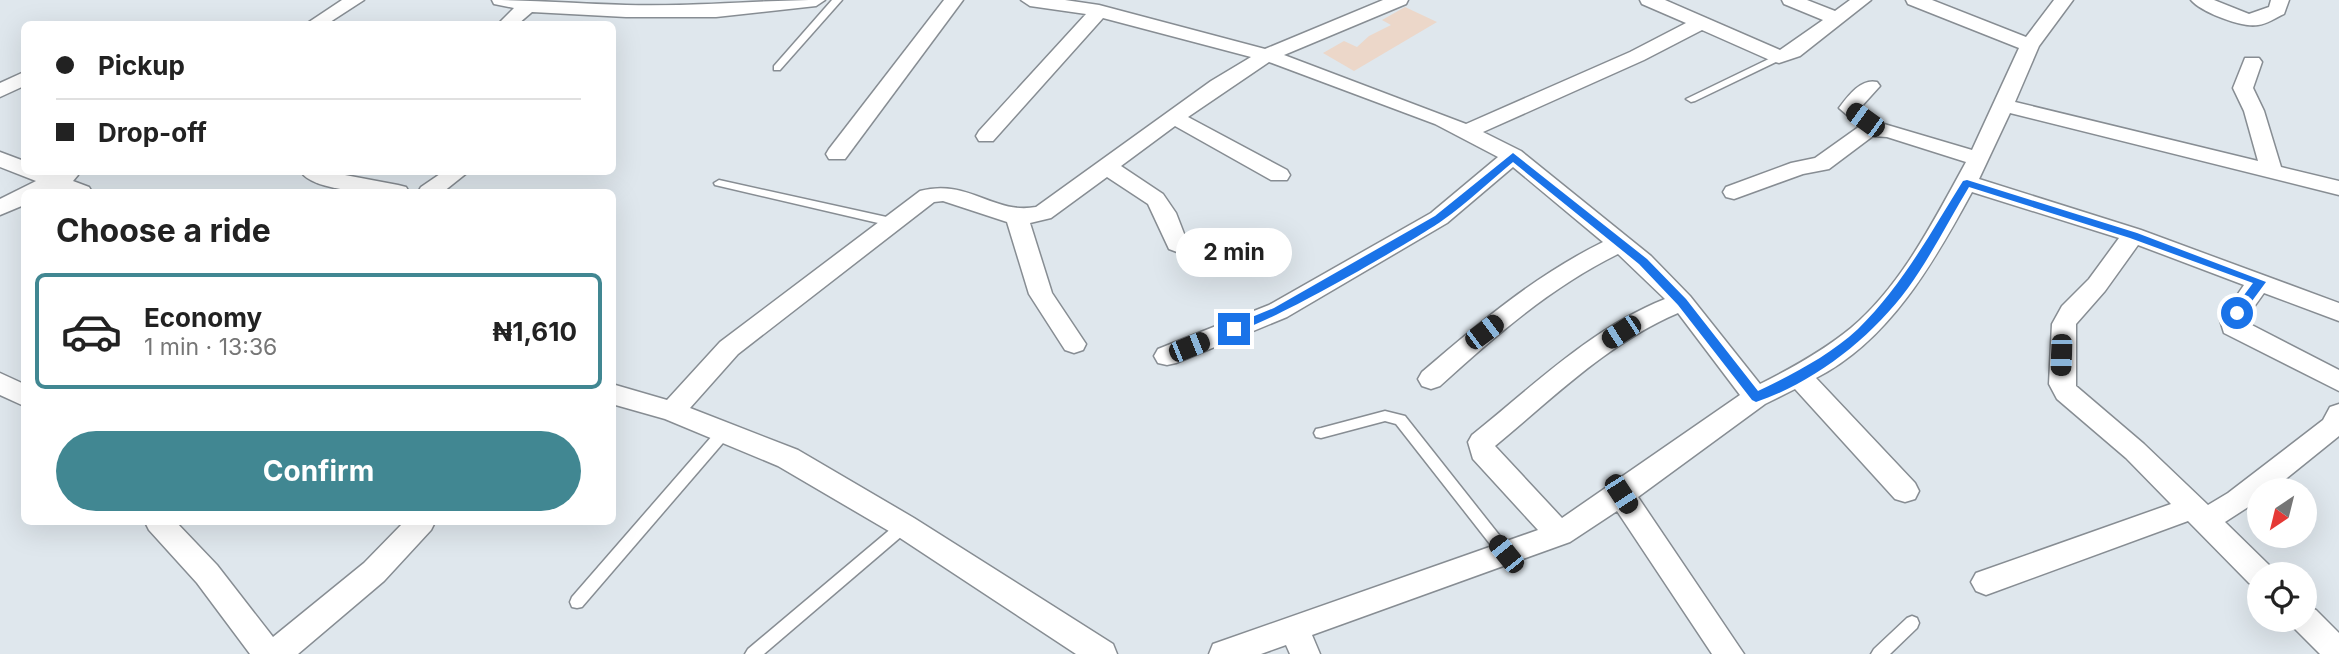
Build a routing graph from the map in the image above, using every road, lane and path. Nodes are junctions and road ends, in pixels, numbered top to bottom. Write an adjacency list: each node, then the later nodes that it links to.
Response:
1 (355, 0): 19 (street)
2 (501, 0): 15 (street)
3 (816, 0): 17 (street)
4 (837, 0): 27 (lane)
5 (954, 0): 37 (street)
6 (1030, 0): 16 (street)
7 (1399, 0): 24 (street)
8 (1649, 0): 22 (street)
9 (1791, 0): 18 (street)
10 (1862, 0): 18 (street)
11 (1915, 0): 23 (street)
12 (2200, 0): 13 (street)
13 (2280, 0)
14 (2057, 2): 23 (street)
15 (528, 6): 17 (street); 20 (street)
16 (1088, 6): 24 (street); 36 (street)
17 (626, 11): 21 (street)
18 (1837, 19): 25 (street)
19 (320, 21)
20 (511, 21)
21 (616, 22)
22 (1701, 23): 25 (street); 35 (street)
23 (2030, 45): 32 (street)
24 (1267, 55): 33 (street); 35 (street)
25 (1779, 57): 31 (lane)
26 (2252, 62): 43 (street)
27 (778, 68)
28 (21, 80): 30 (street)
29 (1870, 86): 34 (street)
30 (0, 91)
31 (1691, 99)
32 (2003, 105): 40 (street); 43 (street)
33 (1175, 118): 42 (street); 46 (street)
34 (1877, 129): 40 (street); 55 (street)
35 (1466, 132): 38 (street)
36 (986, 136)
37 (837, 154)
38 (1513, 156): 61 (street); 67 (street)
39 (0, 159): 41 (street)
40 (1979, 159): 49 (street)
41 (21, 167)
42 (1108, 168): 58 (street); 62 (street)
43 (2271, 170): 50 (street)
44 (316, 175): 53 (street)
45 (453, 175): 54 (street)
46 (1279, 175)
47 (65, 176): 51 (street); 52 (street)
48 (719, 183): 59 (lane)
49 (1967, 183): 60 (street); 68 (street)
50 (2339, 188)
51 (39, 189)
52 (78, 189)
53 (383, 189)
54 (433, 189)
55 (1734, 192)
56 (21, 198): 57 (street)
57 (0, 208)
58 (1017, 218): 59 (street); 66 (street)
59 (891, 222): 75 (street)
60 (2133, 235): 63 (street); 81 (street)
61 (1620, 243): 64 (street); 69 (street)
62 (1177, 244)
63 (2260, 282): 65 (street); 70 (street)
64 (1682, 302): 74 (street); 85 (street)
65 (2339, 312)
66 (1074, 344)
67 (1167, 356)
68 (1798, 376): 74 (street); 79 (street)
69 (1431, 379)
70 (2339, 382)
71 (0, 383): 72 (street)
72 (21, 394)
73 (616, 395): 75 (street)
74 (1756, 397): 80 (street)
75 (672, 411): 77 (street)
76 (2337, 424): 81 (street)
77 (724, 432): 84 (street); 89 (lane)
78 (1321, 433): 86 (lane)
79 (1905, 491)
80 (1621, 494): 85 (street); 99 (street)
81 (2199, 514): 87 (street); 88 (street)
82 (162, 525): 94 (street)
83 (418, 525): 95 (street)
84 (904, 526): 96 (lane); 97 (street)
85 (1560, 534): 86 (street)
86 (1506, 554): 92 (street)
87 (2247, 562)
88 (1986, 582)
89 (577, 601)
90 (1912, 622): 100 (lane)
91 (2317, 631): 93 (street)
92 (1300, 641): 98 (street)
93 (2339, 653)
94 (268, 654)
95 (276, 654)
96 (753, 654)
97 (1102, 654)
98 (1224, 654)
99 (1729, 654)
100 (1879, 654)

